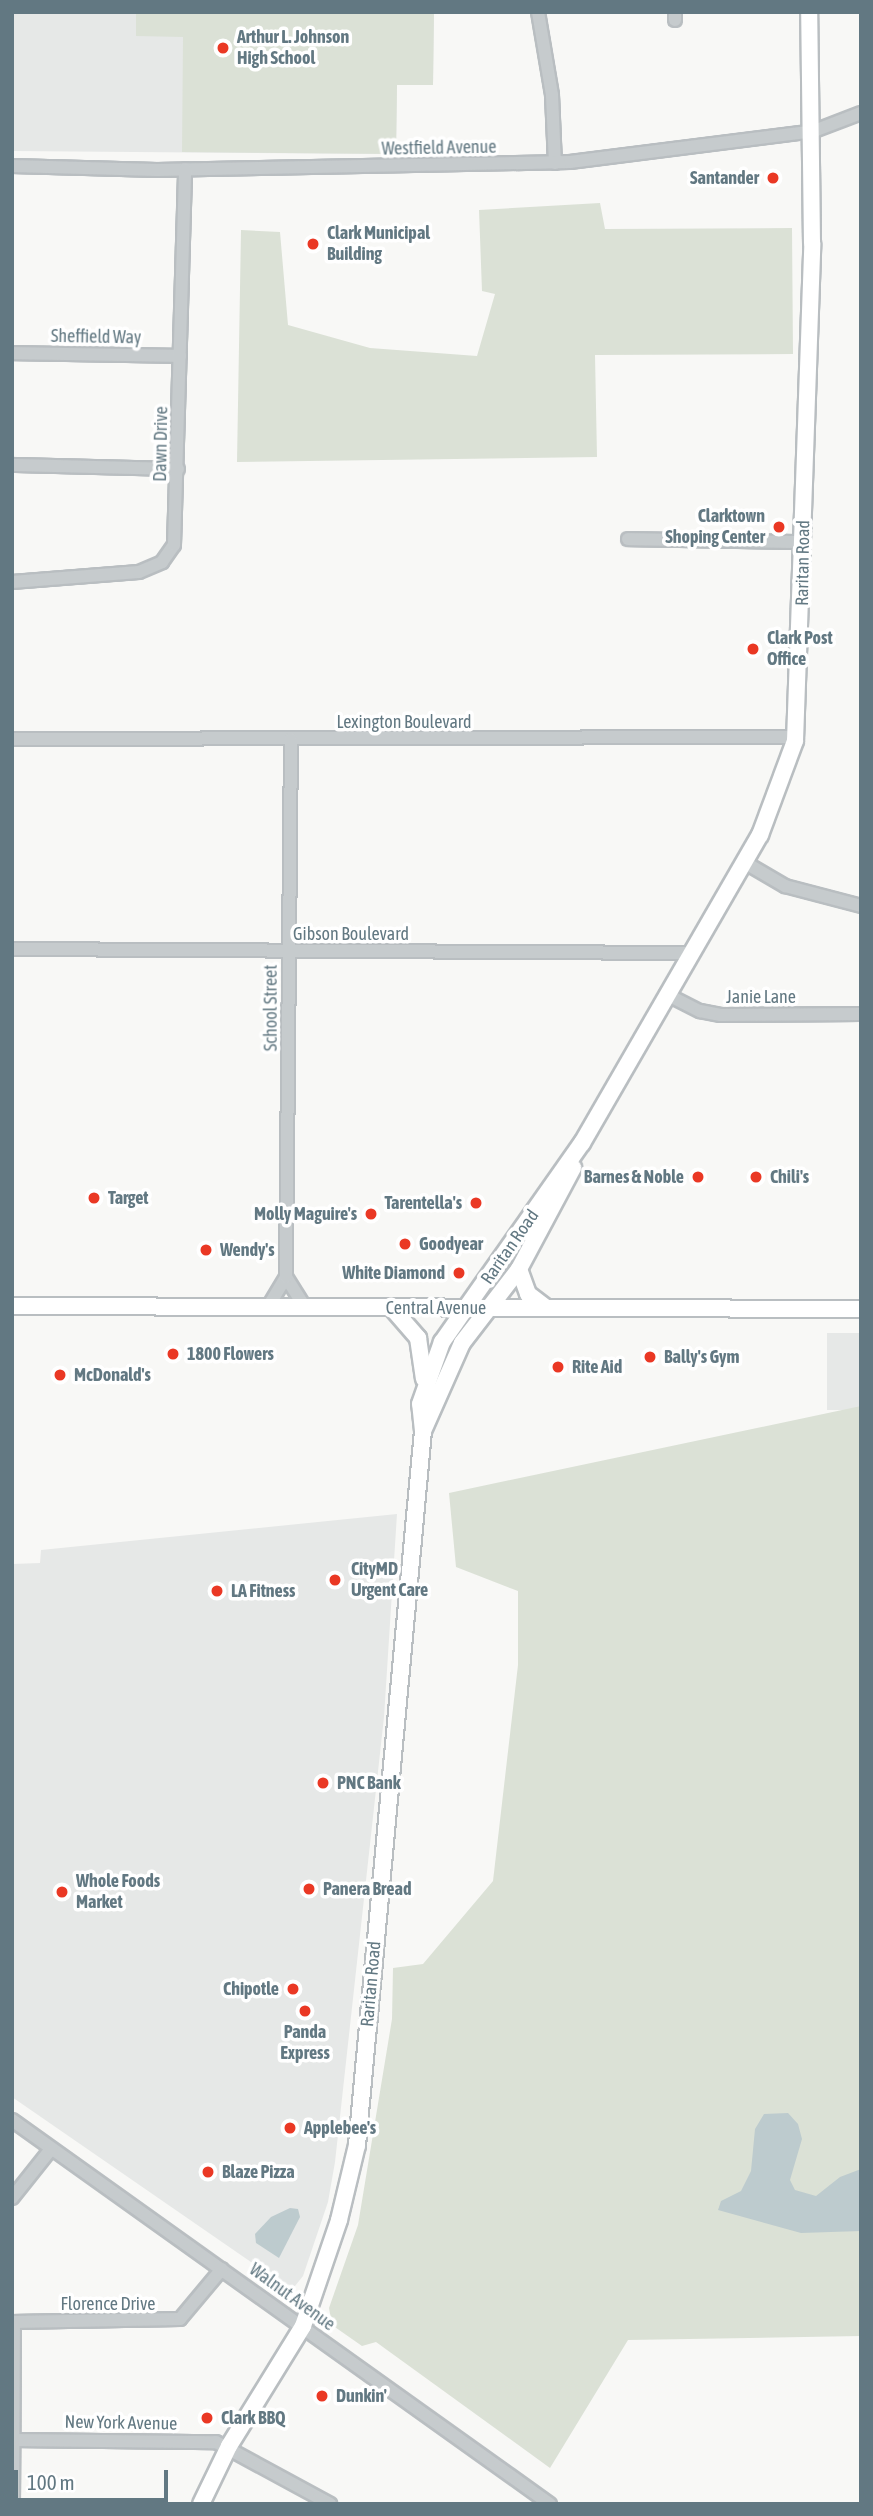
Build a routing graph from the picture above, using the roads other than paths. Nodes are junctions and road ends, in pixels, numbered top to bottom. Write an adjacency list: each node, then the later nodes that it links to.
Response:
1 (538, 12): 5 (street)
2 (809, 12): 4 (main road, Raritan Road)
3 (861, 113): 4 (street, Westfield Avenue)
4 (814, 131): 5 (street, Westfield Avenue); 13 (main road, Raritan Road)
5 (555, 163): 7 (street, Westfield Avenue)
6 (12, 166): 7 (street, Westfield Avenue)
7 (185, 169): 9 (street, Dawn Drive)
8 (12, 353): 9 (street, Sheffield Way)
9 (180, 356): 11 (street, Dawn Drive)
10 (12, 465): 11 (street)
11 (178, 469): 14 (street, Dawn Drive)
12 (628, 539): 13 (street)
13 (803, 542): 15 (main road, Raritan Road)
14 (12, 582)
15 (796, 737): 17 (street, Lexington Boulevard); 18 (main road, Raritan Road)
16 (12, 739): 17 (street, Lexington Boulevard)
17 (290, 739): 21 (street, School Street)
18 (744, 862): 19 (street); 22 (main road, Raritan Road)
19 (861, 906)
20 (12, 949): 21 (street, Gibson Boulevard)
21 (289, 951): 22 (street, Gibson Boulevard); 27 (street, School Street)
22 (690, 953): 23 (main road, Raritan Road)
23 (666, 994): 24 (street, Janie Lane); 25 (main road, Raritan Road)
24 (861, 1014)
25 (582, 1143): 26 (main road, Raritan Road); 31 (main road, Raritan Road)
26 (519, 1269): 32 (main road, Raritan Road); 33 (main road)
27 (286, 1277): 29 (street); 30 (street)
28 (12, 1306): 29 (main road, Central Avenue)
29 (268, 1307): 30 (main road, Central Avenue)
30 (305, 1307): 34 (main road, Central Avenue)
31 (466, 1307): 32 (main road, Central Avenue); 34 (main road, Central Avenue); 36 (main road, Raritan Road)
32 (489, 1307): 33 (main road, Central Avenue); 37 (main road, Raritan Road)
33 (545, 1307): 35 (main road, Central Avenue)
34 (392, 1308): 36 (main road)
35 (861, 1308)
36 (424, 1386): 37 (main road, Raritan Road)
37 (423, 1431): 43 (main road, Raritan Road)
38 (12, 2120): 39 (street, Walnut Avenue)
39 (51, 2149): 40 (street); 41 (street, Walnut Avenue)
40 (12, 2198)
41 (222, 2269): 42 (street, Florence Drive); 43 (street, Walnut Avenue)
42 (13, 2322): 44 (street)
43 (303, 2326): 45 (main road, Raritan Road); 49 (street, Walnut Avenue)
44 (12, 2440): 45 (street, New York Avenue); 46 (street)
45 (229, 2446): 47 (main road, Raritan Road); 48 (street)
46 (13, 2504)
47 (201, 2504)
48 (330, 2504)
49 (550, 2504)

